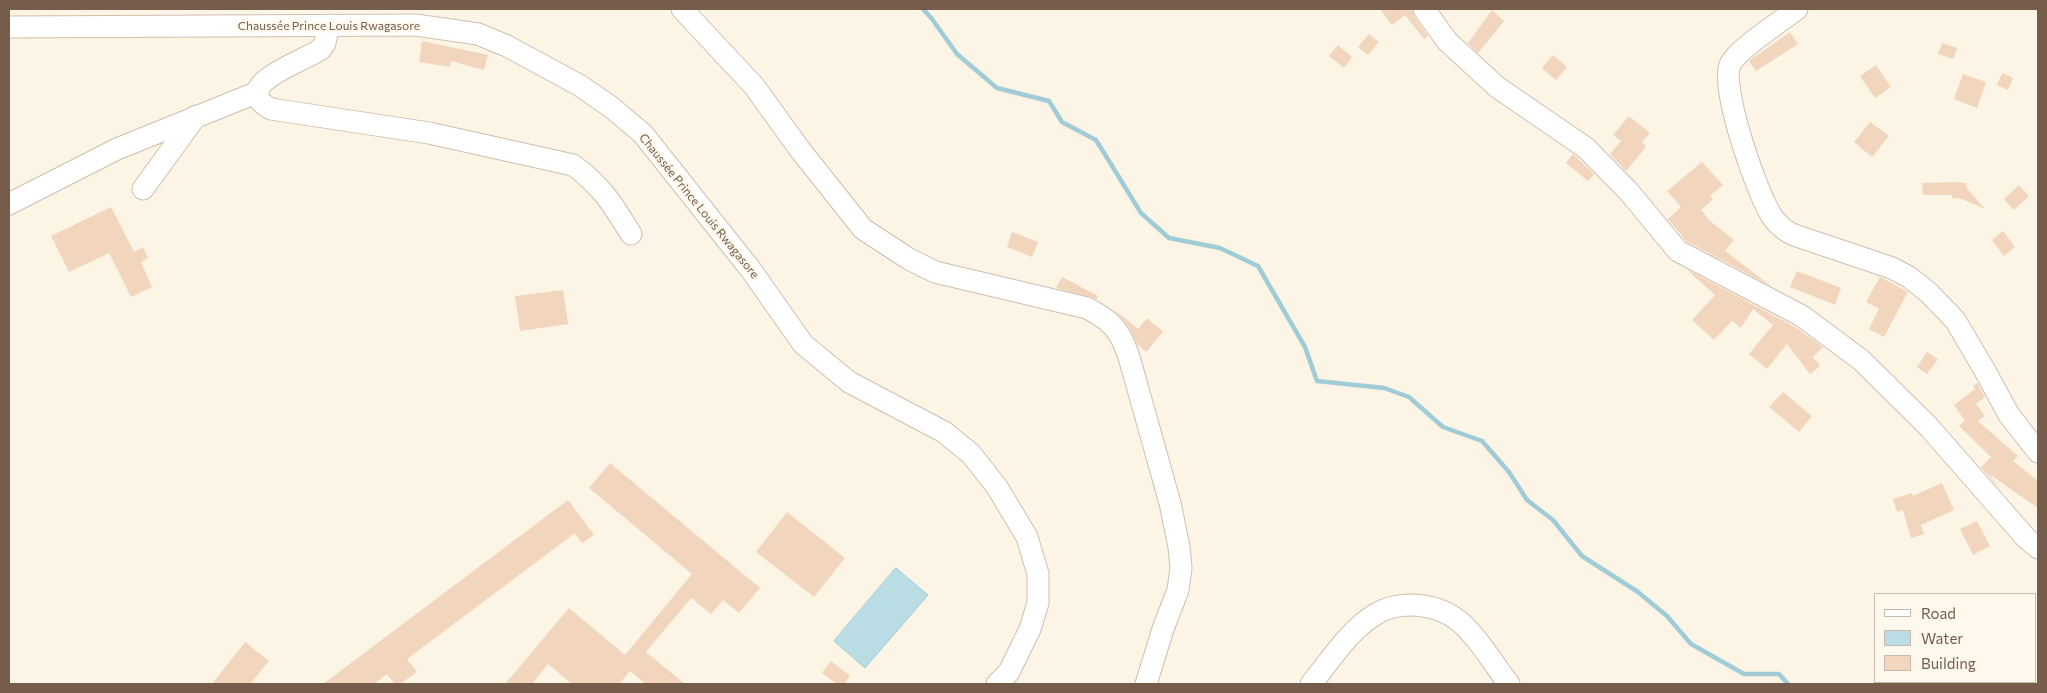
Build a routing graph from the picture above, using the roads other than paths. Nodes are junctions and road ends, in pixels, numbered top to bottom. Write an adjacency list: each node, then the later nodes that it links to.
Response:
1 (682, 9): 14 (street)
2 (1424, 9): 12 (street)
3 (1797, 9): 11 (street)
4 (329, 25): 5 (street, Chaussée Prince Louis Rwagasore); 6 (street); 13 (street, Chaussée Prince Louis Rwagasore)
5 (9, 27)
6 (258, 92): 7 (street); 10 (street)
7 (196, 116): 8 (street); 9 (street)
8 (143, 189)
9 (9, 204)
10 (632, 234)
11 (2038, 452)
12 (2038, 548)
13 (998, 684)
14 (1146, 684)
15 (1311, 684): 16 (street)
16 (1509, 684)

